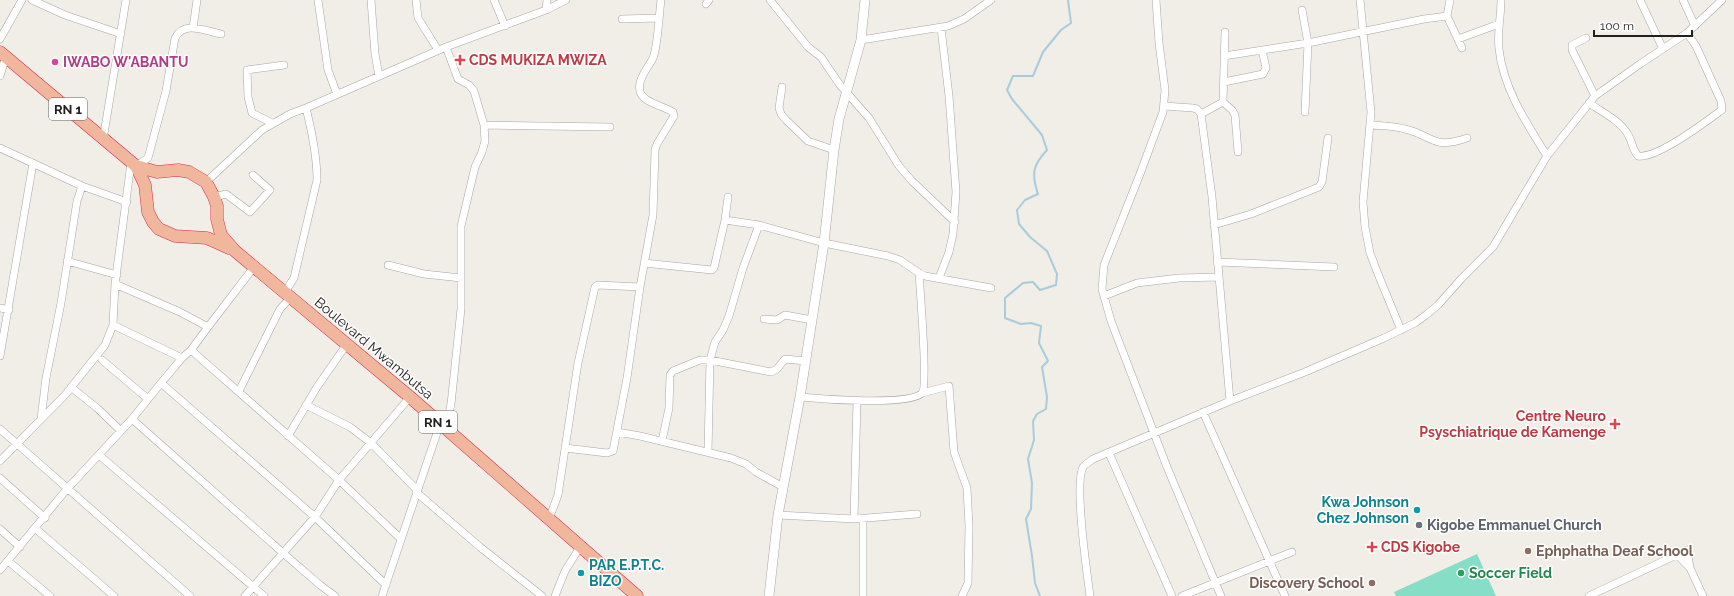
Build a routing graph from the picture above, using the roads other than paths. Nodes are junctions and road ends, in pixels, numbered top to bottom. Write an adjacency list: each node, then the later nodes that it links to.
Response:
1 (22, 0): 38 (street)
2 (32, 0): 35 (street)
3 (126, 0): 35 (street)
4 (197, 0): 30 (street)
5 (318, 0): 55 (street)
6 (371, 0): 51 (street)
7 (416, 0): 45 (street)
8 (494, 0): 28 (street)
9 (547, 0): 22 (street)
10 (566, 0): 22 (street)
11 (661, 0): 25 (street)
12 (770, 0): 54 (street)
13 (865, 0): 40 (street)
14 (991, 0): 31 (street)
15 (1156, 0): 59 (street)
16 (1360, 0): 33 (street)
17 (1450, 0): 24 (street)
18 (1501, 0): 27 (street)
19 (1640, 0): 44 (street)
20 (1683, 0): 29 (street)
21 (1722, 0): 29 (street)
22 (546, 10): 28 (street)
23 (1302, 10): 41 (street)
24 (1447, 16): 33 (street); 39 (street)
25 (659, 18): 26 (street); 90 (street)
26 (622, 19)
27 (1499, 24): 39 (street); 73 (street)
28 (505, 26): 42 (street)
29 (1695, 26): 34 (street)
30 (193, 28): 36 (street); 75 (street)
31 (941, 28): 40 (street); 83 (street)
32 (1225, 32): 48 (street)
33 (1364, 32): 41 (street); 65 (street)
34 (1687, 33): 44 (street); 58 (street)
35 (121, 34): 69 (street)
36 (221, 34)
37 (1586, 38): 56 (street)
38 (0, 39)
39 (1458, 39): 43 (street)
40 (861, 40): 54 (street)
41 (1308, 43): 46 (street); 61 (street)
42 (446, 47): 45 (street); 64 (street)
43 (1462, 48)
44 (1663, 49): 56 (street)
45 (438, 50): 51 (street)
46 (1262, 50): 48 (street); 52 (street)
47 (3, 54): 50 (street); 69 (highway, RN 1)
48 (1224, 56): 52 (street)
49 (284, 64): 63 (street)
50 (0, 76)
51 (379, 76): 55 (street)
52 (1224, 82): 57 (street)
53 (782, 87): 71 (street)
54 (846, 93): 71 (street); 83 (street)
55 (337, 94): 60 (street)
56 (1595, 96): 58 (street)
57 (1223, 102): 62 (street); 72 (street)
58 (1589, 103): 73 (street)
59 (1164, 106): 62 (street); 103 (street)
60 (306, 108): 63 (street); 102 (street)
61 (1305, 112)
62 (1201, 114): 85 (street)
63 (272, 123): 77 (street)
64 (484, 125): 66 (street); 97 (street)
65 (1370, 125): 68 (street); 110 (street)
66 (610, 127)
67 (1328, 138): 85 (street)
68 (1467, 138)
69 (103, 140): 75 (highway, RN 1)
70 (0, 148): 74 (street)
71 (834, 150): 86 (street)
72 (1238, 152)
73 (1547, 156): 110 (street)
74 (33, 163): 78 (street); 105 (street)
75 (134, 165): 77 (highway, RN 1); 81 (street); 87 (highway, Boulevard Mwambutsa / RN 1)
76 (252, 175): 79 (street)
77 (206, 182): 79 (highway, Boulevard Mwambutsa / RN 1)
78 (82, 186): 81 (street); 88 (street)
79 (214, 197): 87 (highway, Boulevard Mwambutsa / RN 1)
80 (728, 197): 82 (street)
81 (127, 202): 95 (street)
82 (725, 220): 84 (street); 90 (street)
83 (955, 222): 98 (street)
84 (759, 225): 86 (street); 116 (street)
85 (1214, 225): 89 (street)
86 (824, 243): 94 (street); 107 (street)
87 (235, 251): 92 (highway, Boulevard Mwambutsa / RN 1)
88 (67, 261): 95 (street); 129 (street)
89 (1217, 262): 93 (street); 96 (street)
90 (644, 263): 100 (street)
91 (388, 265): 97 (street)
92 (254, 267): 102 (highway, Boulevard Mwambutsa / RN 1); 109 (street)
93 (1334, 267)
94 (919, 274): 98 (street); 121 (street)
95 (117, 275): 99 (street)
96 (1218, 277): 103 (street); 126 (street)
97 (461, 278): 131 (street)
98 (939, 278): 101 (street)
99 (116, 284): 108 (street); 109 (street)
100 (640, 287): 134 (street); 140 (street)
101 (990, 288)
102 (288, 295): 111 (highway, Boulevard Mwambutsa / RN 1); 120 (street)
103 (1104, 296): 135 (street)
104 (0, 308): 105 (street)
105 (9, 310): 113 (street)
106 (764, 319): 107 (street)
107 (812, 320): 117 (street)
108 (113, 325): 114 (street); 119 (street)
109 (208, 327): 112 (street)
110 (1401, 330): 126 (street)
111 (347, 344): 122 (highway, Boulevard Mwambutsa / RN 1); 127 (street)
112 (191, 350): 114 (street); 120 (street)
113 (0, 356)
114 (182, 358): 118 (street)
115 (102, 360): 124 (street)
116 (710, 360): 117 (street); 137 (street); 141 (street)
117 (806, 362): 123 (street)
118 (161, 383): 124 (street); 152 (street)
119 (71, 387): 129 (street); 133 (street)
120 (239, 391): 136 (street)
121 (922, 393): 125 (street); 182 (street)
122 (410, 397): 131 (highway, Boulevard Mwambutsa / RN 1); 139 (street)
123 (800, 397): 125 (street); 147 (street)
124 (148, 399): 130 (street)
125 (857, 401): 156 (street)
126 (1230, 401): 128 (street)
127 (306, 405): 136 (street); 139 (street)
128 (1203, 412): 135 (street); 165 (street)
129 (41, 419): 138 (street)
130 (132, 419): 133 (street); 163 (street)
131 (443, 426): 149 (street); 155 (highway, Boulevard Mwambutsa / RN 1)
132 (0, 429): 138 (street)
133 (121, 431): 143 (street)
134 (617, 432): 137 (street); 140 (street)
135 (1155, 433): 142 (street); 167 (street)
136 (288, 436): 146 (street)
137 (662, 441): 141 (street)
138 (17, 442): 144 (street); 148 (street)
139 (371, 443): 146 (street); 149 (street)
140 (565, 448): 155 (street)
141 (708, 452): 147 (street)
142 (1109, 452): 183 (street); 184 (street)
143 (99, 455): 148 (street); 169 (street)
144 (0, 461)
145 (0, 478): 153 (street)
146 (339, 480): 152 (street); 159 (street)
147 (783, 487): 151 (street)
148 (67, 489): 153 (street); 172 (street)
149 (416, 491): 159 (street); 177 (street)
150 (917, 514): 154 (street)
151 (778, 515): 156 (street); 180 (street)
152 (315, 516): 163 (street); 168 (street)
153 (45, 518): 158 (street)
154 (863, 518): 156 (street); 181 (street)
155 (549, 519): 161 (highway, Boulevard Mwambutsa / RN 1)
156 (854, 519)
157 (0, 529): 160 (street)
158 (36, 529): 160 (street); 171 (street)
159 (401, 539): 168 (street)
160 (20, 547): 164 (street)
161 (580, 547): 178 (street); 179 (highway, Boulevard Mwambutsa / RN 1)
162 (1292, 552): 165 (street)
163 (283, 554): 169 (street); 175 (street)
164 (8, 561): 166 (street); 170 (street)
165 (1269, 561): 167 (street); 187 (street)
166 (0, 570)
167 (1215, 582): 185 (street); 186 (street)
168 (386, 585): 176 (street)
169 (254, 587): 173 (street); 174 (street)
170 (50, 596)
171 (114, 596)
172 (190, 596)
173 (245, 596)
174 (264, 596)
175 (335, 596)
176 (382, 596)
177 (542, 596)
178 (555, 596)
179 (637, 596)
180 (769, 596)
181 (864, 596)
182 (962, 596)
183 (1090, 596)
184 (1172, 596)
185 (1182, 596)
186 (1221, 596)
187 (1285, 596)
188 (1589, 596): 189 (street)
189 (1703, 596)

